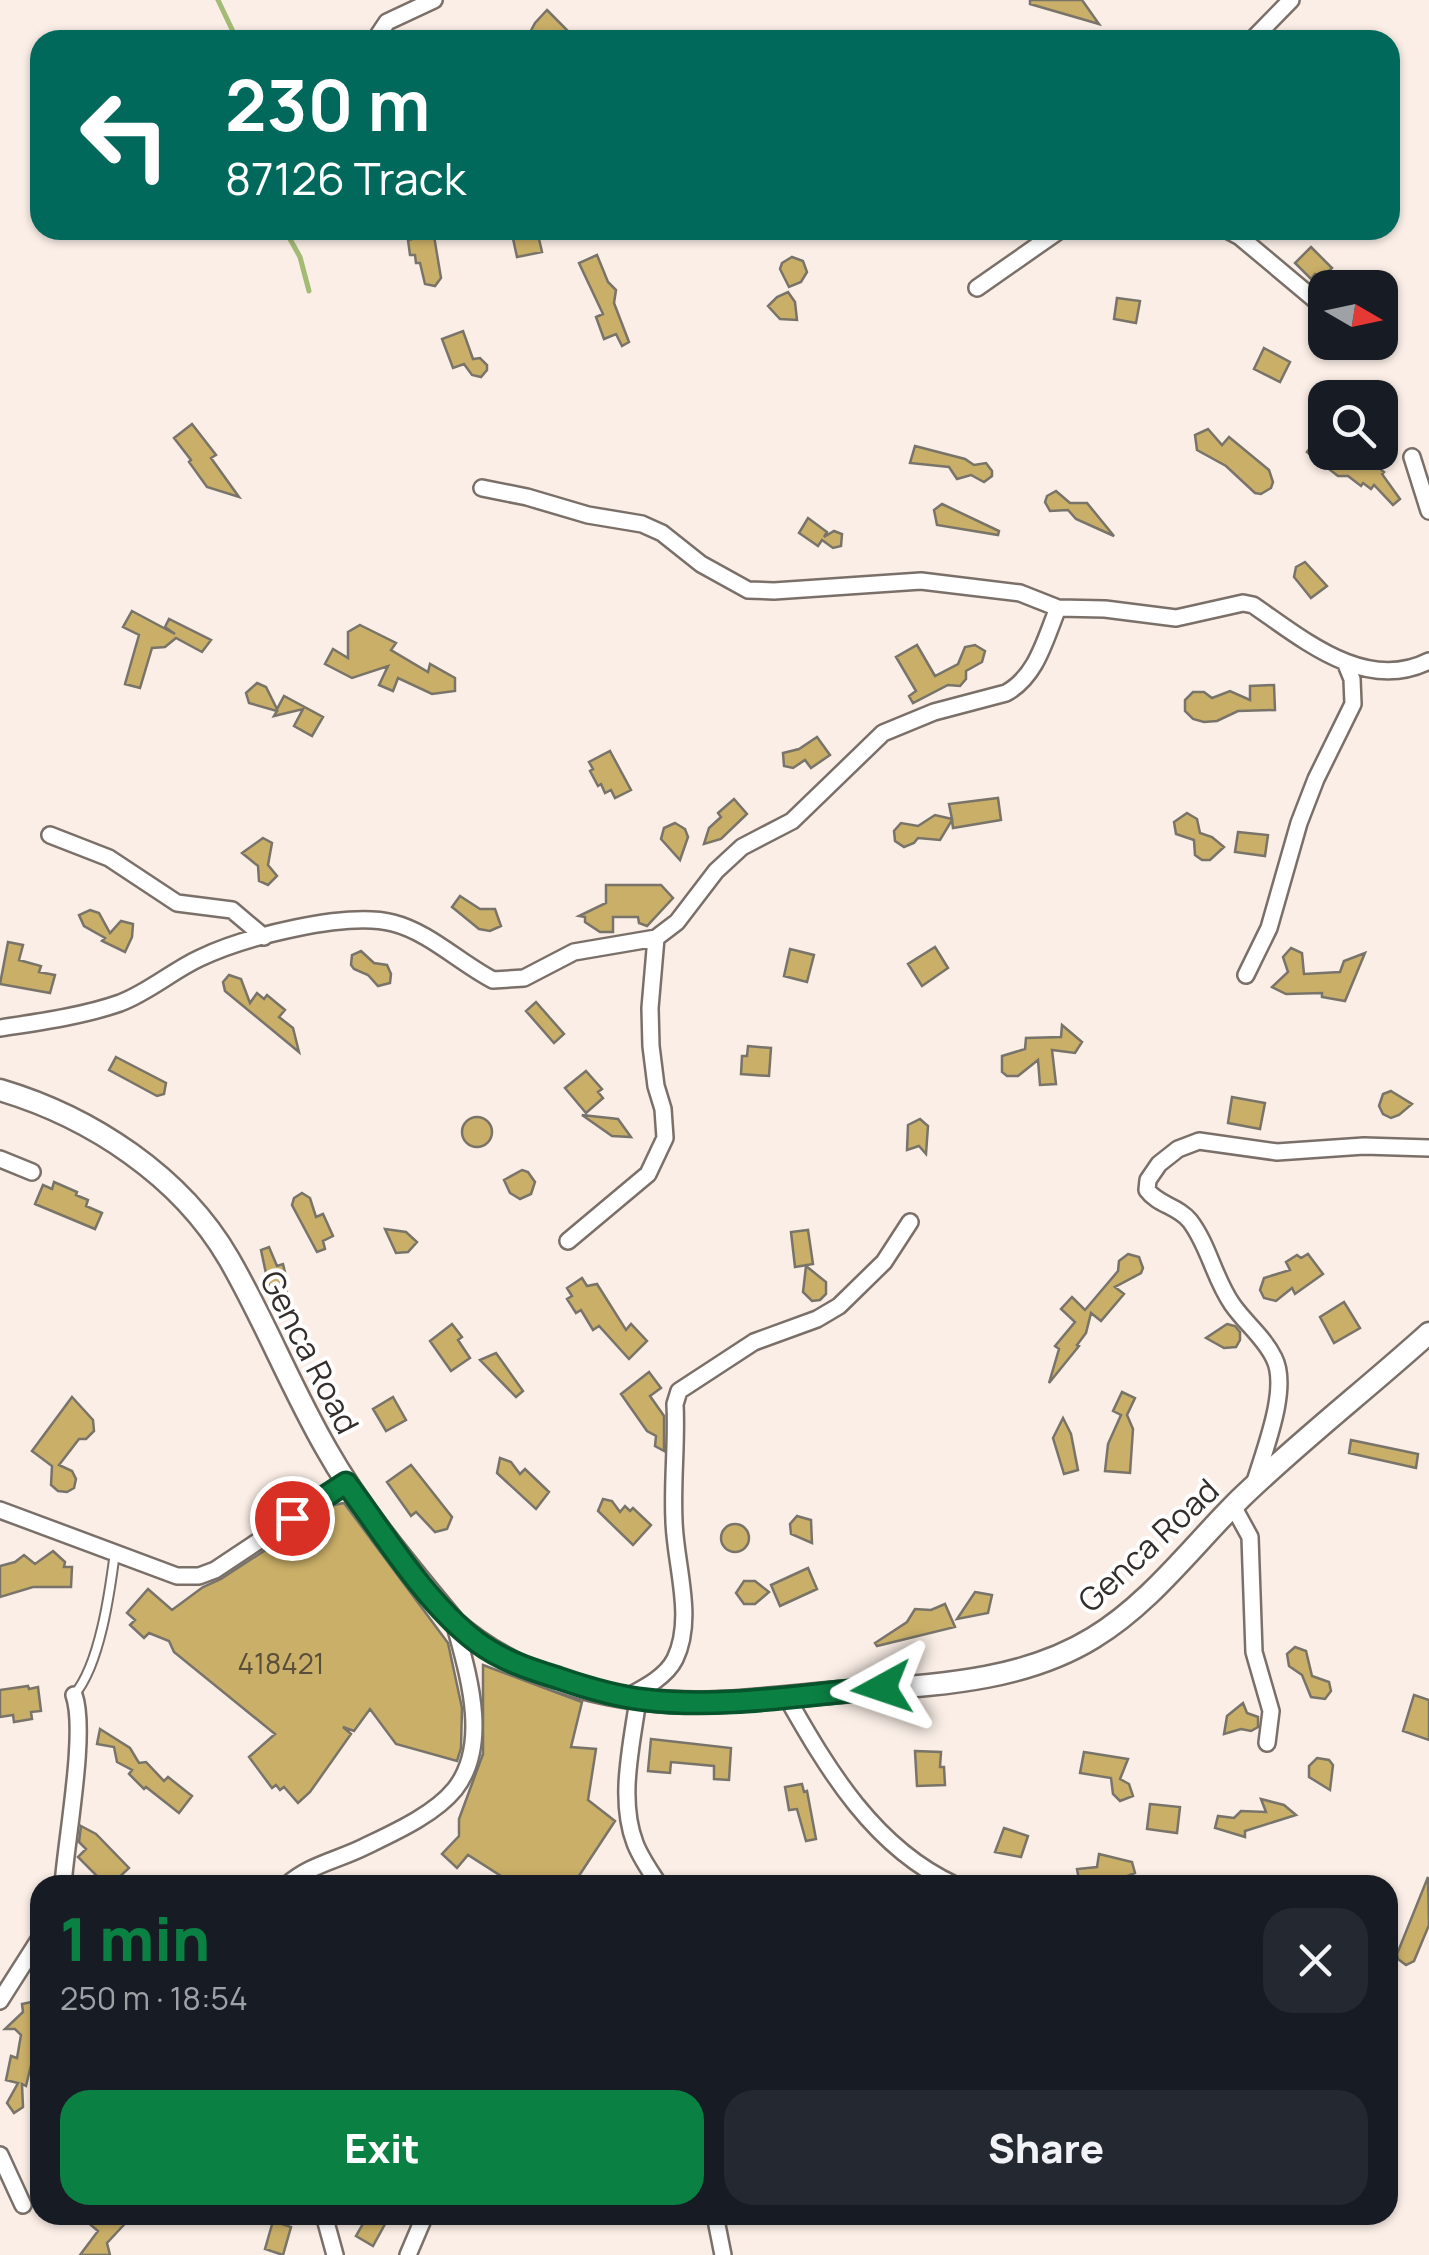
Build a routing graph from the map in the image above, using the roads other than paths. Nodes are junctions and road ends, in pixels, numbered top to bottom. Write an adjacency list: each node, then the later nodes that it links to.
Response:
1 (434, 0): 3 (street)
2 (1291, 0): 4 (street)
3 (382, 30)
4 (1262, 30)
5 (1046, 240): 7 (street)
6 (1240, 240): 8 (street)
7 (977, 288)
8 (1308, 294)
9 (1412, 457): 11 (street)
10 (482, 488): 12 (street)
11 (1429, 510)
12 (1058, 608): 14 (street); 17 (street)
13 (1429, 661): 14 (street)
14 (1346, 662): 18 (street)
15 (50, 835): 16 (street)
16 (264, 938): 17 (street); 19 (street)
17 (656, 938): 25 (street)
18 (1246, 975)
19 (0, 1028)
20 (0, 1090): 27 (street, Genca Road)
21 (1429, 1148): 28 (street)
22 (0, 1159): 23 (street)
23 (32, 1172)
24 (910, 1222): 35 (street)
25 (568, 1240)
26 (1429, 1334): 28 (street, Genca Road)
27 (346, 1483): 31 (street); 32 (street, Genca Road)
28 (1253, 1487): 29 (street, Genca Road)
29 (1233, 1506): 34 (street, Genca Road); 36 (street)
30 (0, 1510): 31 (street)
31 (114, 1552): 33 (lane)
32 (454, 1622): 35 (street, Genca Road); 38 (street)
33 (74, 1695): 37 (street)
34 (786, 1696): 35 (street, Genca Road); 40 (street)
35 (633, 1698): 39 (street)
36 (1267, 1743)
37 (64, 1875)
38 (301, 1875)
39 (653, 1875)
40 (938, 1875)
41 (30, 1954): 42 (street)
42 (0, 2001)
43 (0, 2156): 44 (street)
44 (23, 2205)
45 (327, 2225): 48 (street)
46 (420, 2225): 49 (street)
47 (717, 2225): 50 (street)
48 (335, 2255)
49 (408, 2255)
50 (723, 2255)

